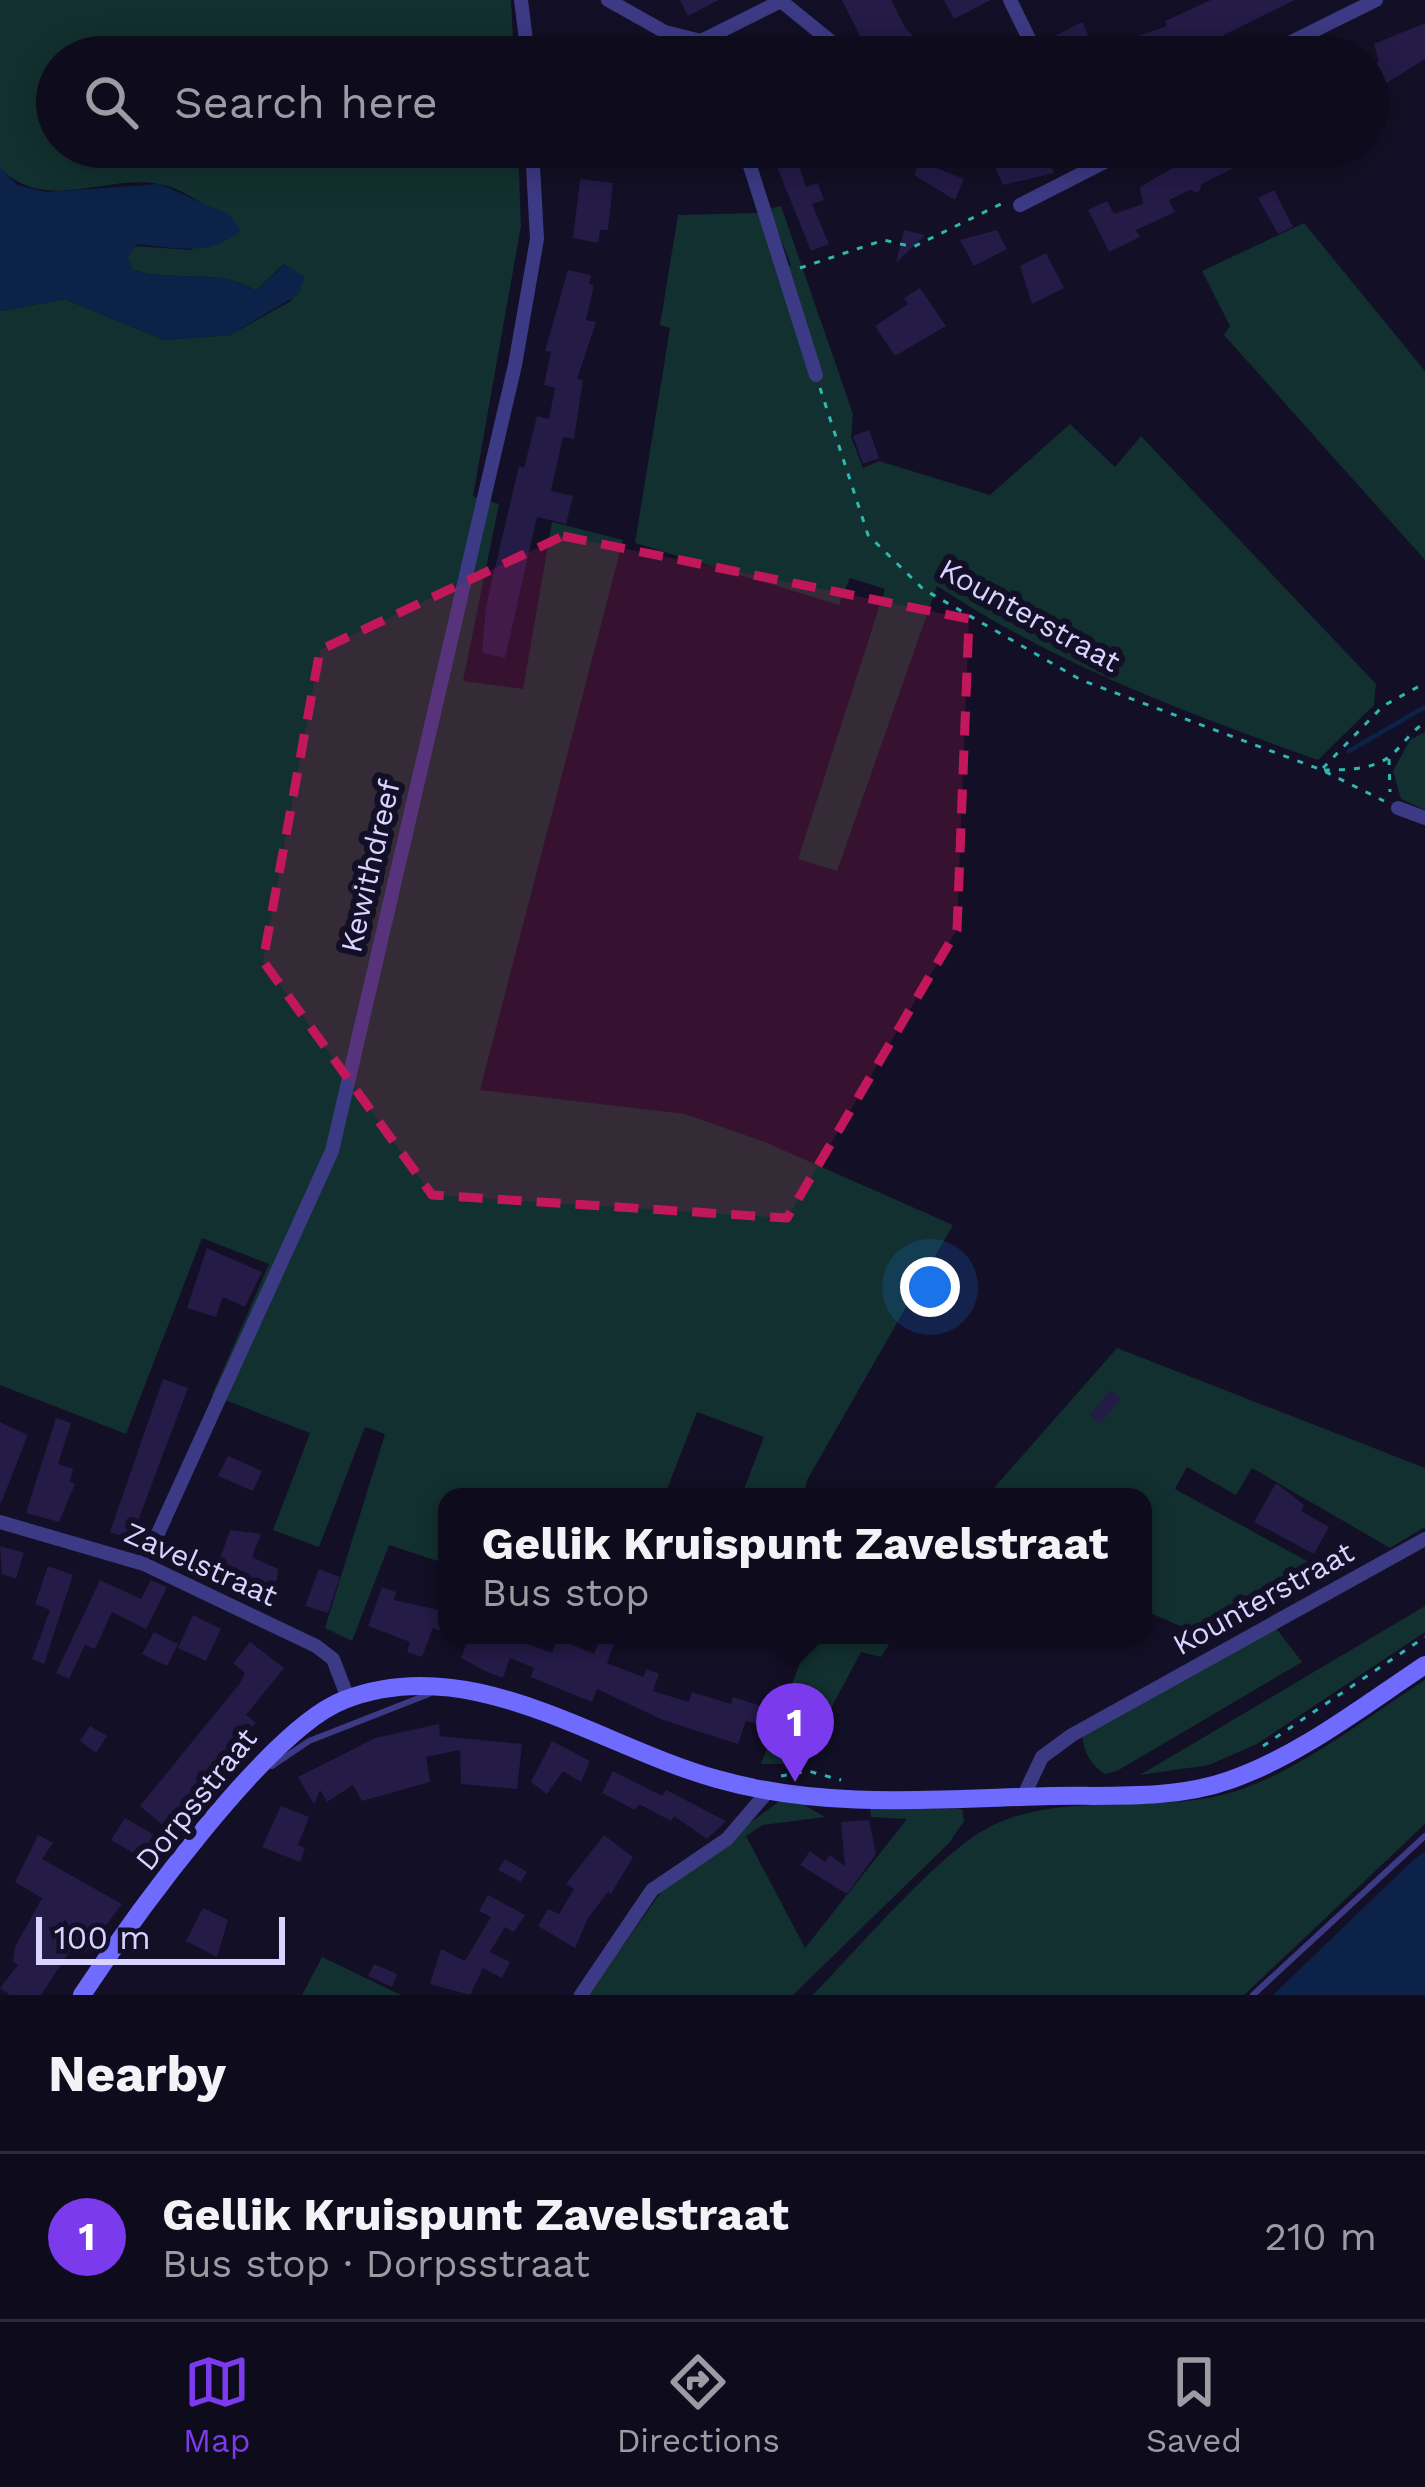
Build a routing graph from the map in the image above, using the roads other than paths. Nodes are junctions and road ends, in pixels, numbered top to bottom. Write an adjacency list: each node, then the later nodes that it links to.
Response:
1 (521, 0): 6 (street)
2 (608, 0): 7 (street)
3 (782, 0): 8 (street); 9 (street)
4 (1010, 0): 10 (street)
5 (1376, 0): 11 (street)
6 (525, 36)
7 (681, 36)
8 (711, 36)
9 (825, 36)
10 (1028, 36)
11 (1303, 36)
12 (533, 168): 21 (street, Kewithdreef)
13 (750, 168): 16 (street)
14 (1093, 168): 15 (street)
15 (1020, 205)
16 (816, 375)
17 (1398, 808): 18 (street)
18 (1425, 818)
19 (0, 1522): 21 (street, Zavelstraat)
20 (1425, 1539): 27 (street, Kounterstraat)
21 (144, 1564): 24 (street, Zavelstraat)
22 (1425, 1665): 27 (street, Dorpsstraat)
23 (442, 1689): 24 (street, Dorpsstraat); 25 (lane); 26 (street, Dorpsstraat)
24 (348, 1698): 25 (street, Dorpsstraat)
25 (244, 1784): 29 (street, Dorpsstraat)
26 (769, 1790): 27 (street, Dorpsstraat); 30 (street)
27 (1023, 1797)
28 (1425, 1835): 31 (lane)
29 (82, 1995)
30 (581, 1995)
31 (1253, 1995)

